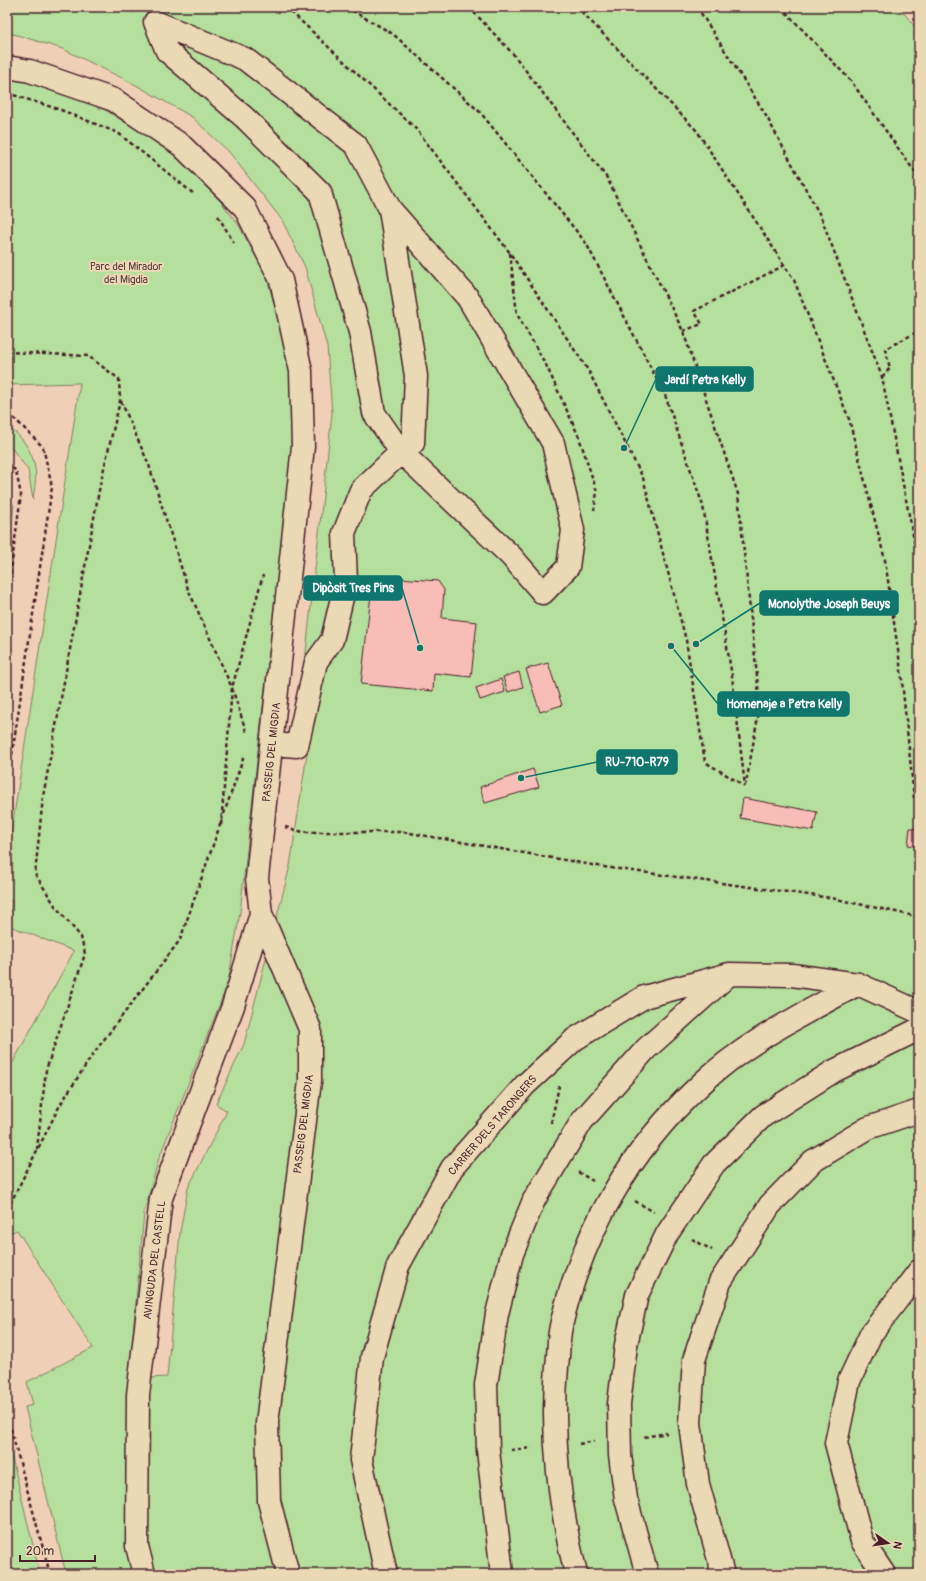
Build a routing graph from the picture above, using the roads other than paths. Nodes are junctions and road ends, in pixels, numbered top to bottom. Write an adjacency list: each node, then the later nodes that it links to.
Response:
1 (7, 67): 4 (street, PASSEIG DEL MIGDIA)
2 (390, 210): 3 (street); 3 (street); 3 (street)
3 (401, 452): 4 (street)
4 (272, 744): 5 (street, PASSEIG DEL MIGDIA)
5 (261, 914): 12 (street, AVINGUDA DEL CASTELL); 13 (street, PASSEIG DEL MIGDIA)
6 (729, 974): 7 (street, CARRER DELS TARONGERS); 14 (street, CARRER DELS TARONGERS); 15 (street)
7 (858, 984): 8 (street, CARRER DELS TARONGERS); 16 (street)
8 (919, 1012)
9 (919, 1029): 17 (street)
10 (919, 1111): 18 (street)
11 (919, 1270): 19 (street)
12 (144, 1574)
13 (288, 1574)
14 (386, 1574)
15 (502, 1574)
16 (576, 1574)
17 (647, 1574)
18 (723, 1574)
19 (884, 1574)

